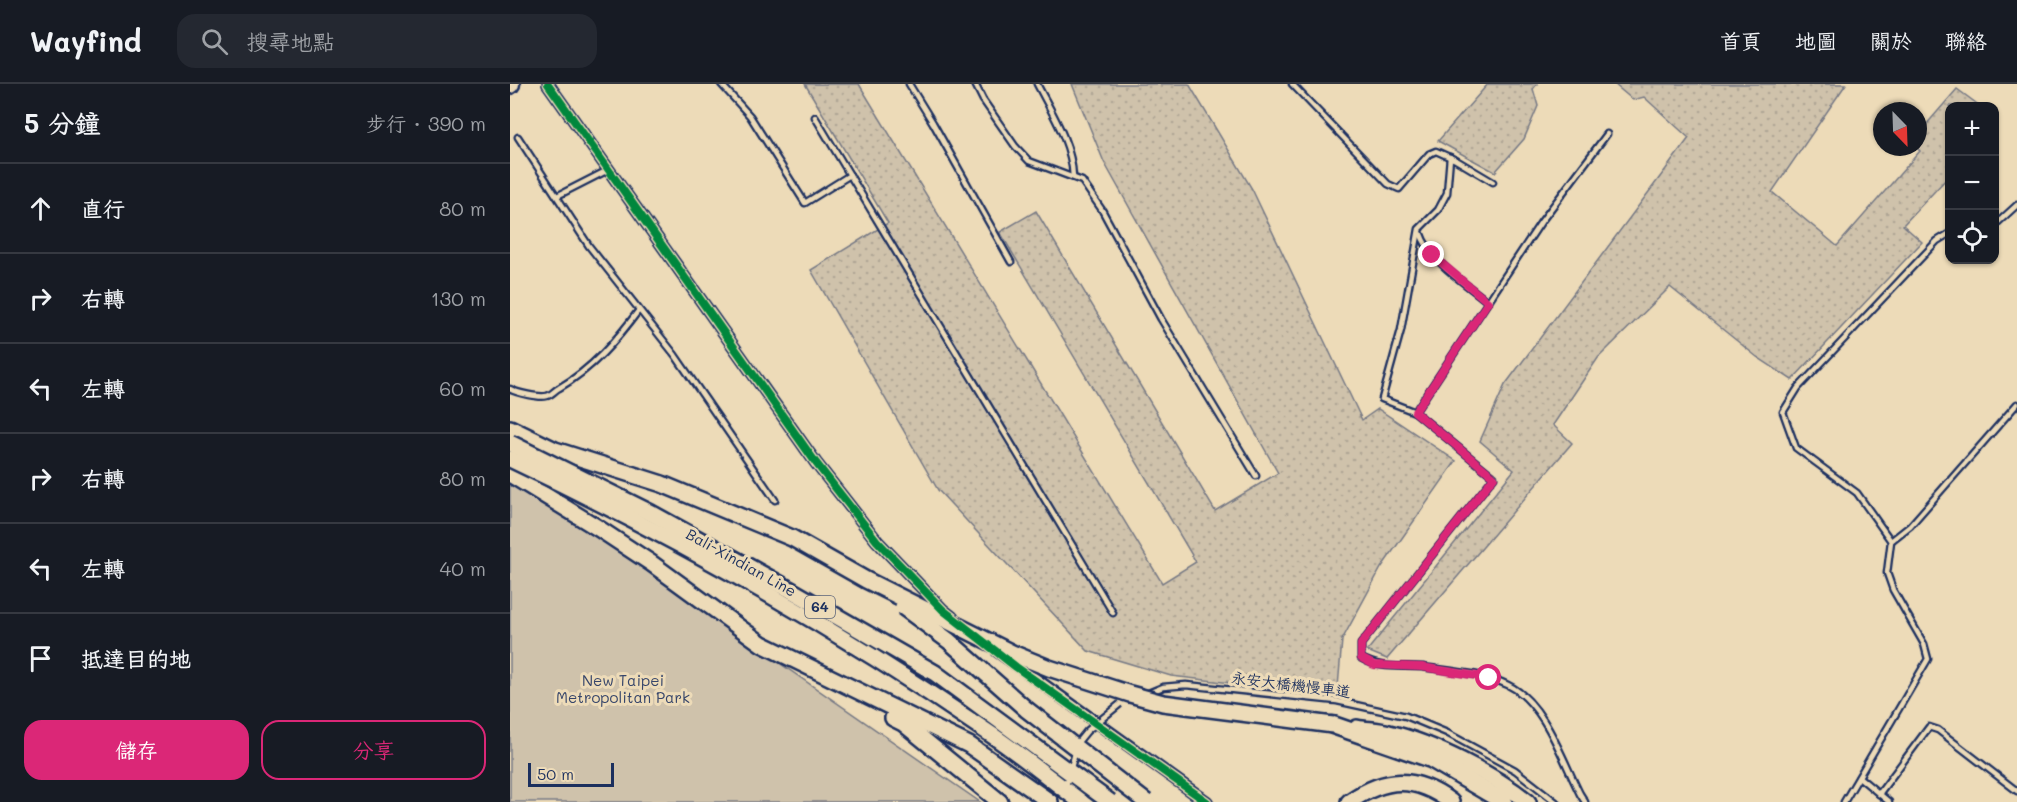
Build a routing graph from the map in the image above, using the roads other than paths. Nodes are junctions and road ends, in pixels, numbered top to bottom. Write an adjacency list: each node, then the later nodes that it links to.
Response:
1 (548, 84): 11 (street)
2 (721, 84): 12 (lane)
3 (909, 84): 20 (lane)
4 (975, 84): 13 (lane)
5 (1037, 84): 13 (lane)
6 (1292, 84): 10 (lane)
7 (815, 117): 12 (lane)
8 (1607, 134): 21 (lane)
9 (518, 137): 15 (lane)
10 (1450, 157): 14 (lane); 18 (lane)
11 (609, 170): 15 (lane); 46 (street)
12 (850, 175): 34 (lane)
13 (1073, 177): 30 (lane)
14 (1493, 182)
15 (557, 196): 22 (lane)
16 (2017, 205): 17 (lane)
17 (1999, 222)
18 (1419, 229): 21 (lane); 25 (lane)
19 (1945, 236): 32 (lane)
20 (1011, 262)
21 (1488, 302): 25 (lane)
22 (639, 310): 23 (lane); 31 (lane)
23 (510, 389)
24 (2017, 404): 32 (lane)
25 (1415, 412): 52 (lane)
26 (510, 428): 33 (highway, bridge)
27 (510, 443): 44 (highway, Bali-Xindian Line / 64, bridge)
28 (510, 459): 43 (highway, Bali-Xindian Line / 64, bridge)
29 (510, 474): 35 (highway)
30 (1256, 476)
31 (775, 500)
32 (1892, 542): 37 (lane)
33 (866, 580): 36 (highway, bridge); 45 (highway, bridge)
34 (1113, 613)
35 (762, 644): 41 (highway); 42 (highway)
36 (1333, 725): 49 (highway); 50 (highway)
37 (1858, 777): 40 (lane); 53 (lane)
38 (2017, 791): 40 (lane)
39 (1064, 792): 51 (lane, 永安大橋機慢車道, bridge)
40 (1879, 794): 54 (lane)
41 (1000, 802)
42 (1050, 802)
43 (1081, 802)
44 (1110, 802)
45 (1146, 802)
46 (1207, 802)
47 (1349, 802): 48 (highway)
48 (1451, 802)
49 (1504, 802)
50 (1528, 802)
51 (1556, 802)
52 (1586, 802)
53 (1844, 802)
54 (1889, 802)

